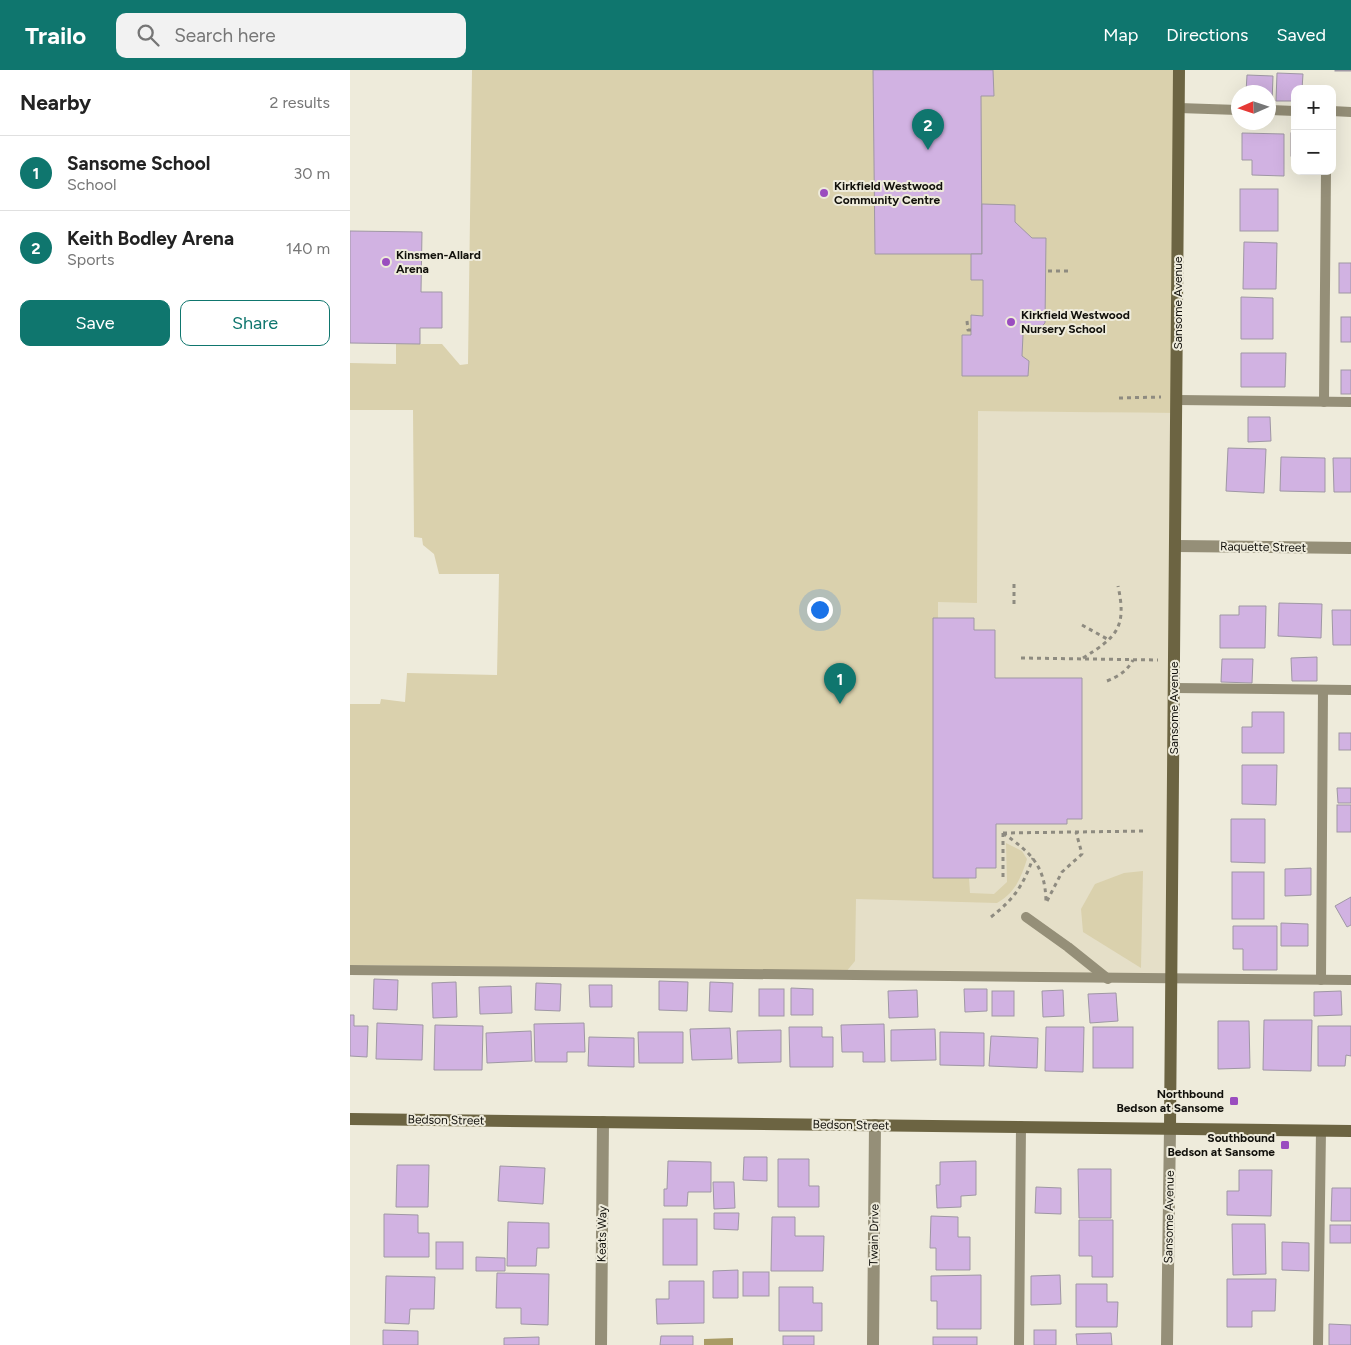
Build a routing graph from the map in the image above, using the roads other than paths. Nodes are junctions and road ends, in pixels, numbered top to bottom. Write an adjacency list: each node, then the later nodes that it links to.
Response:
1 (1179, 70): 2 (street, Sansome Avenue)
2 (1179, 108): 3 (lane); 9 (street, Sansome Avenue)
3 (1231, 110)
4 (1276, 110): 5 (lane)
5 (1291, 111)
6 (1336, 111): 7 (lane)
7 (1351, 112)
8 (1326, 175): 10 (lane)
9 (1177, 398): 10 (lane); 12 (street, Sansome Avenue)
10 (1324, 402): 11 (lane)
11 (1351, 402)
12 (1176, 546): 13 (street, Raquette Street); 14 (street, Sansome Avenue)
13 (1351, 548)
14 (1174, 688): 15 (lane); 20 (street, Sansome Avenue)
15 (1323, 690): 16 (lane); 21 (lane)
16 (1351, 690)
17 (1026, 917): 19 (lane)
18 (350, 970): 19 (lane)
19 (1108, 979): 20 (lane)
20 (1171, 979): 21 (lane); 27 (street, Sansome Avenue)
21 (1321, 980): 22 (lane)
22 (1351, 980)
23 (350, 1119): 24 (street, Bedson Street)
24 (603, 1122): 25 (street, Bedson Street); 30 (street, Keats Way)
25 (875, 1125): 26 (street, Bedson Street); 31 (street, Twain Drive)
26 (1021, 1126): 27 (street, Bedson Street); 32 (lane)
27 (1170, 1128): 28 (street, Bedson Street); 33 (street, Sansome Avenue)
28 (1321, 1130): 29 (street, Bedson Street); 34 (lane)
29 (1351, 1131)
30 (601, 1345)
31 (873, 1345)
32 (1019, 1345)
33 (1167, 1345)
34 (1318, 1345)

